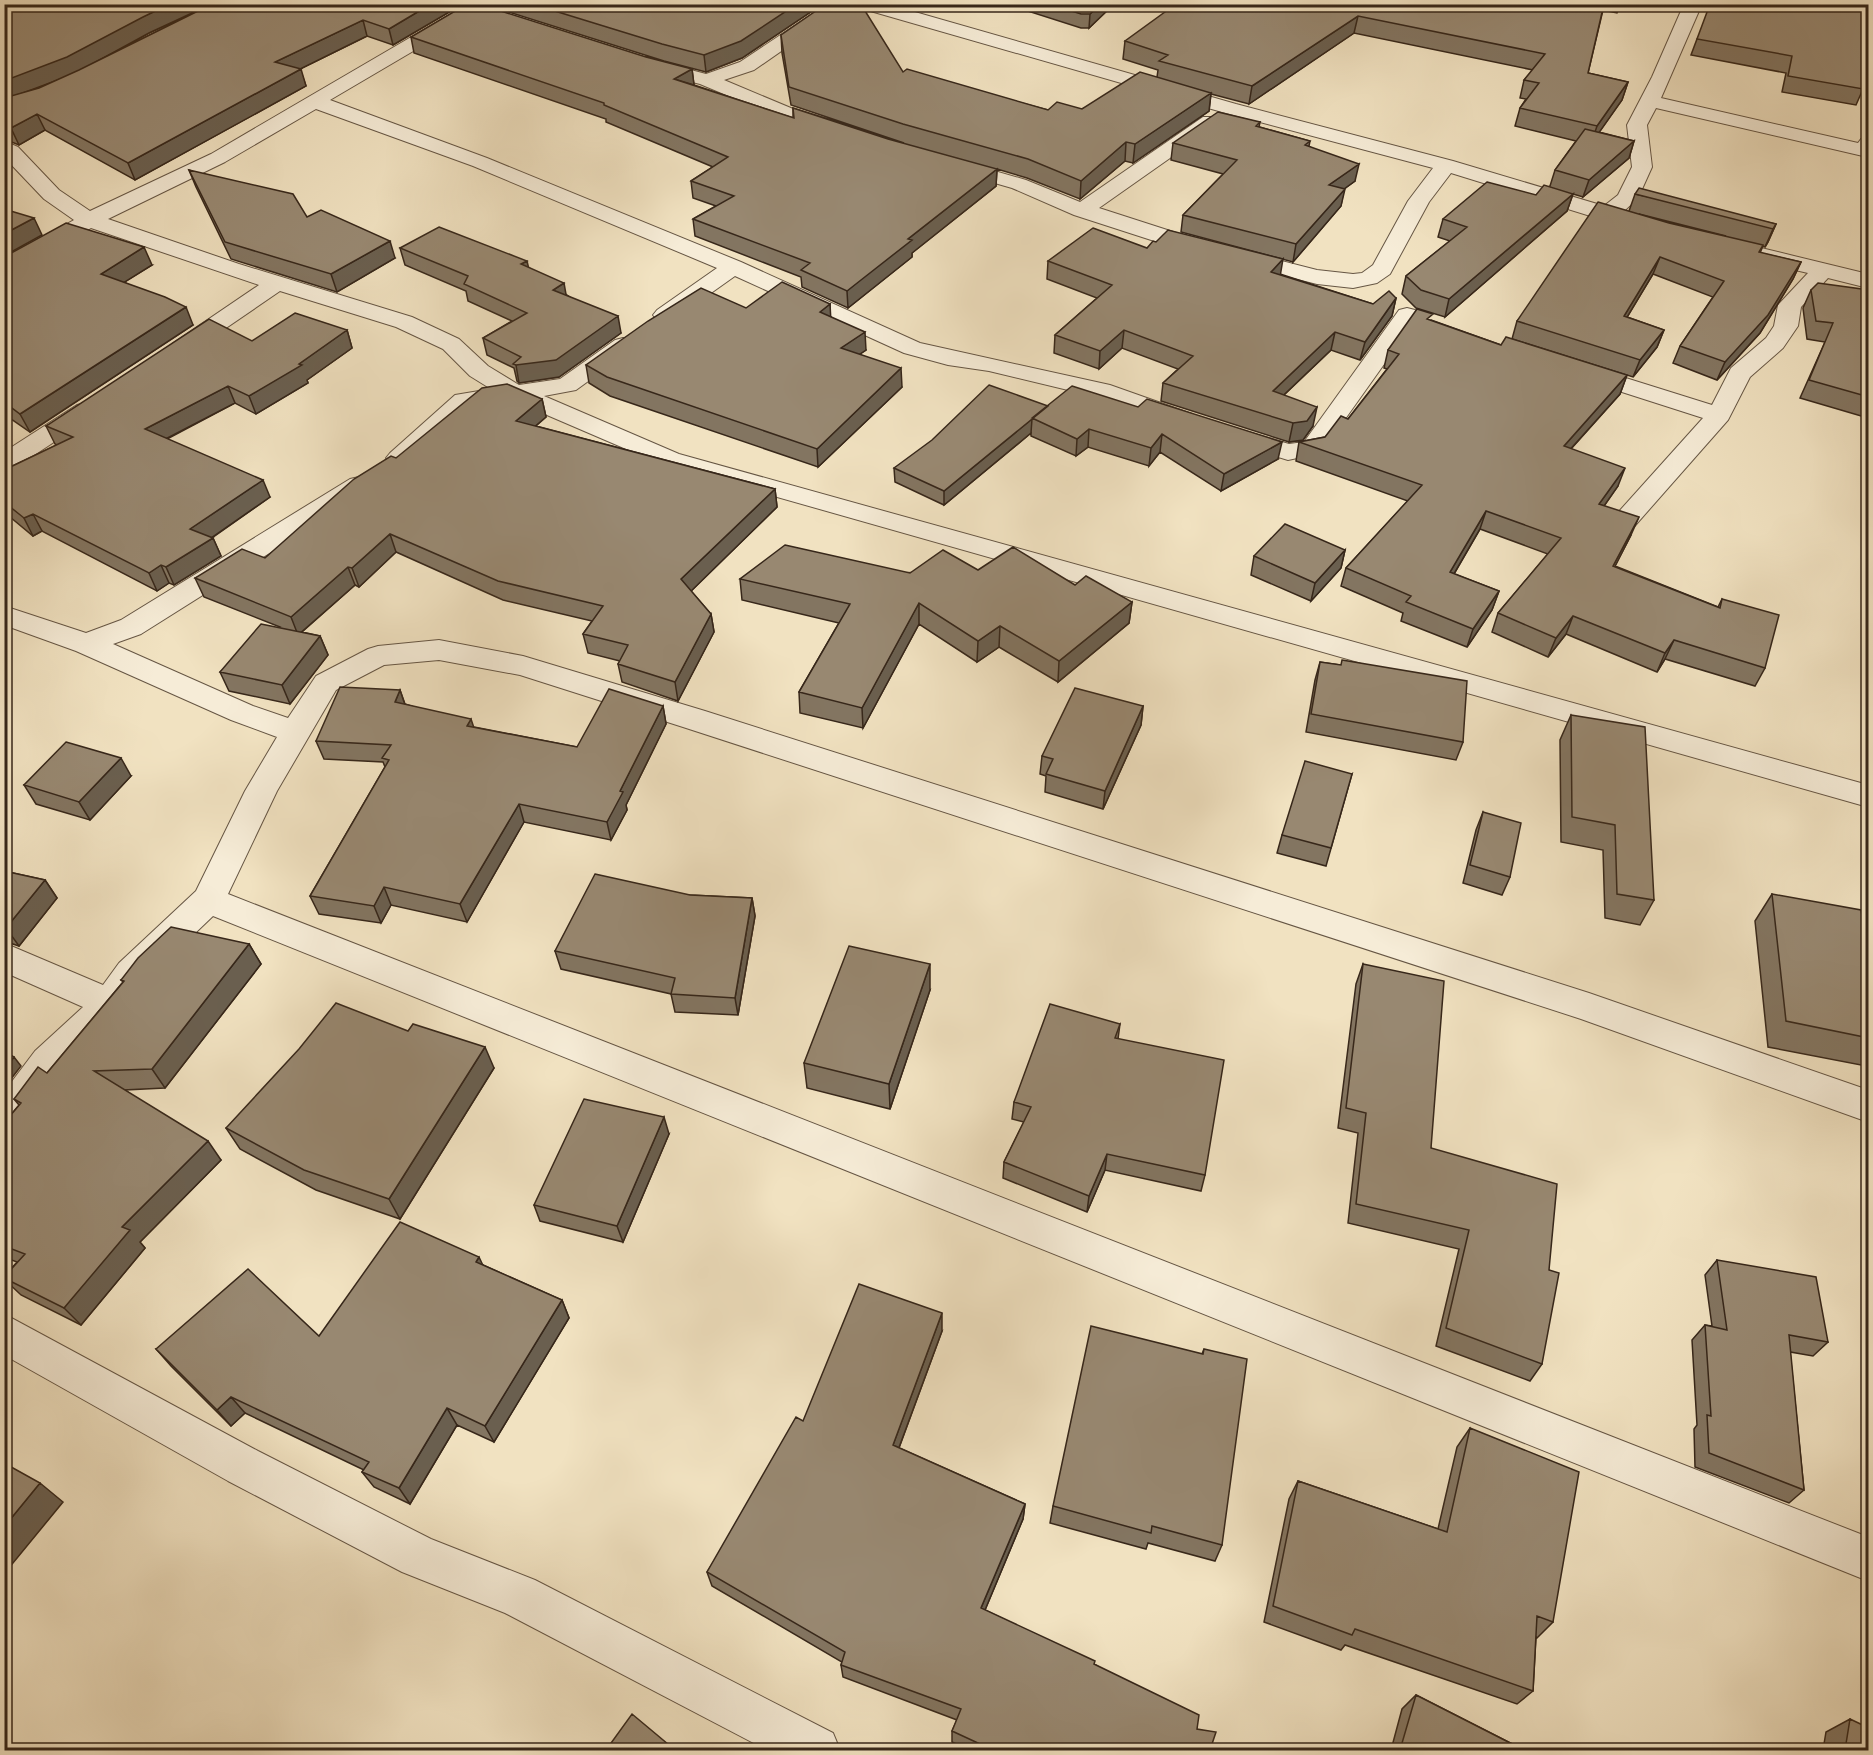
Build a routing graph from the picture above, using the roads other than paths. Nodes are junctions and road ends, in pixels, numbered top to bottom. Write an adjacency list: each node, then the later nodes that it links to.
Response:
1 (840, 4): 7 (street)
2 (866, 4): 10 (street)
3 (1693, 4): 9 (street)
4 (480, 7): 5 (street); 8 (street)
5 (507, 19)
6 (636, 60): 7 (street)
7 (707, 80): 11 (street)
8 (314, 101): 18 (street); 21 (street)
9 (1650, 101): 12 (street); 17 (street)
10 (1229, 108): 15 (street); 16 (street)
11 (854, 135)
12 (1869, 143)
13 (4, 147): 18 (street)
14 (930, 159): 16 (street)
15 (1446, 165): 17 (street); 26 (street)
16 (1082, 210): 26 (street)
17 (1607, 214): 19 (street)
18 (89, 220): 22 (street); 25 (street)
19 (1650, 227)
20 (1736, 249): 23 (street)
21 (733, 267): 26 (street); 29 (street)
22 (4, 268)
23 (1822, 271): 24 (street); 31 (street)
24 (1869, 281)
25 (277, 283): 27 (street); 29 (street)
26 (1396, 302)
27 (161, 362)
28 (1563, 365): 31 (street)
29 (514, 392): 35 (street); 37 (street)
30 (106, 397): 32 (street)
31 (1719, 415): 33 (street)
32 (4, 464)
33 (1623, 523)
34 (4, 615): 35 (street)
35 (86, 644): 36 (street)
36 (295, 732): 38 (street); 41 (street)
37 (1869, 796)
38 (208, 900): 40 (street); 44 (street)
39 (4, 957): 40 (street)
40 (110, 1003): 42 (street)
41 (1869, 1106)
42 (4, 1122)
43 (4, 1333): 45 (street)
44 (1869, 1559)
45 (816, 1750)

